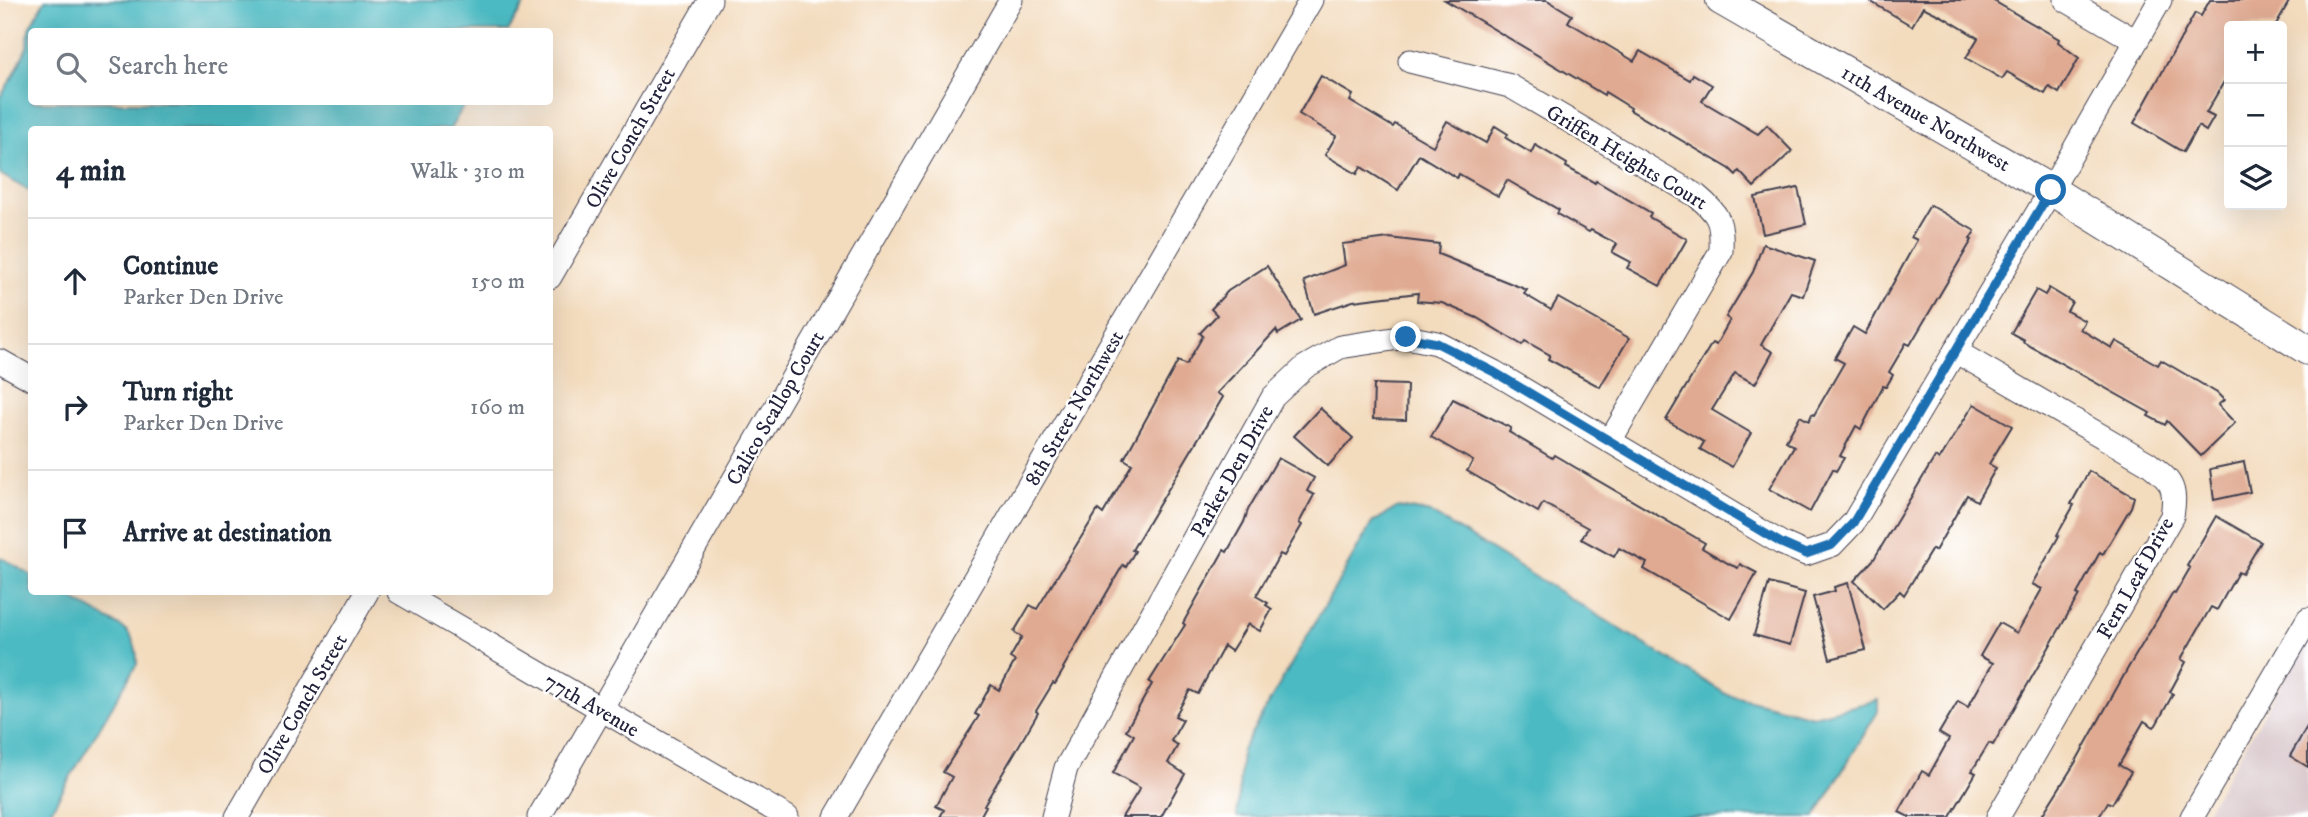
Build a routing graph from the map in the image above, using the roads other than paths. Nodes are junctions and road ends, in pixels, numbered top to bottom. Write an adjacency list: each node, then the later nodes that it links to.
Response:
1 (710, 0): 10 (street, Olive Conch Street)
2 (1011, 0): 19 (street, Calico Scallop Court)
3 (1311, 0): 23 (street, 8th Street Northwest)
4 (1721, 0): 9 (street, 11th Avenue Northwest)
5 (2067, 0): 7 (street)
6 (2160, 0): 7 (street, Parker Den Drive)
7 (2136, 41): 9 (street, Parker Den Drive)
8 (1410, 61): 15 (street, Griffen Heights Court)
9 (2051, 190): 11 (street, 11th Avenue Northwest); 12 (street, Parker Den Drive)
10 (553, 272)
11 (2308, 350)
12 (1955, 351): 15 (street, Parker Den Drive); 25 (street, Fern Leaf Drive)
13 (0, 361): 14 (street)
14 (28, 377)
15 (1610, 441): 24 (street, Parker Den Drive)
16 (365, 595): 20 (street, Olive Conch Street)
17 (404, 595): 19 (street, 77th Avenue)
18 (2308, 619): 26 (street)
19 (601, 710): 21 (street, Calico Scallop Court); 22 (street, 77th Avenue)
20 (237, 817)
21 (539, 817)
22 (787, 817)
23 (836, 817)
24 (1053, 817)
25 (1998, 817)
26 (2192, 817)

